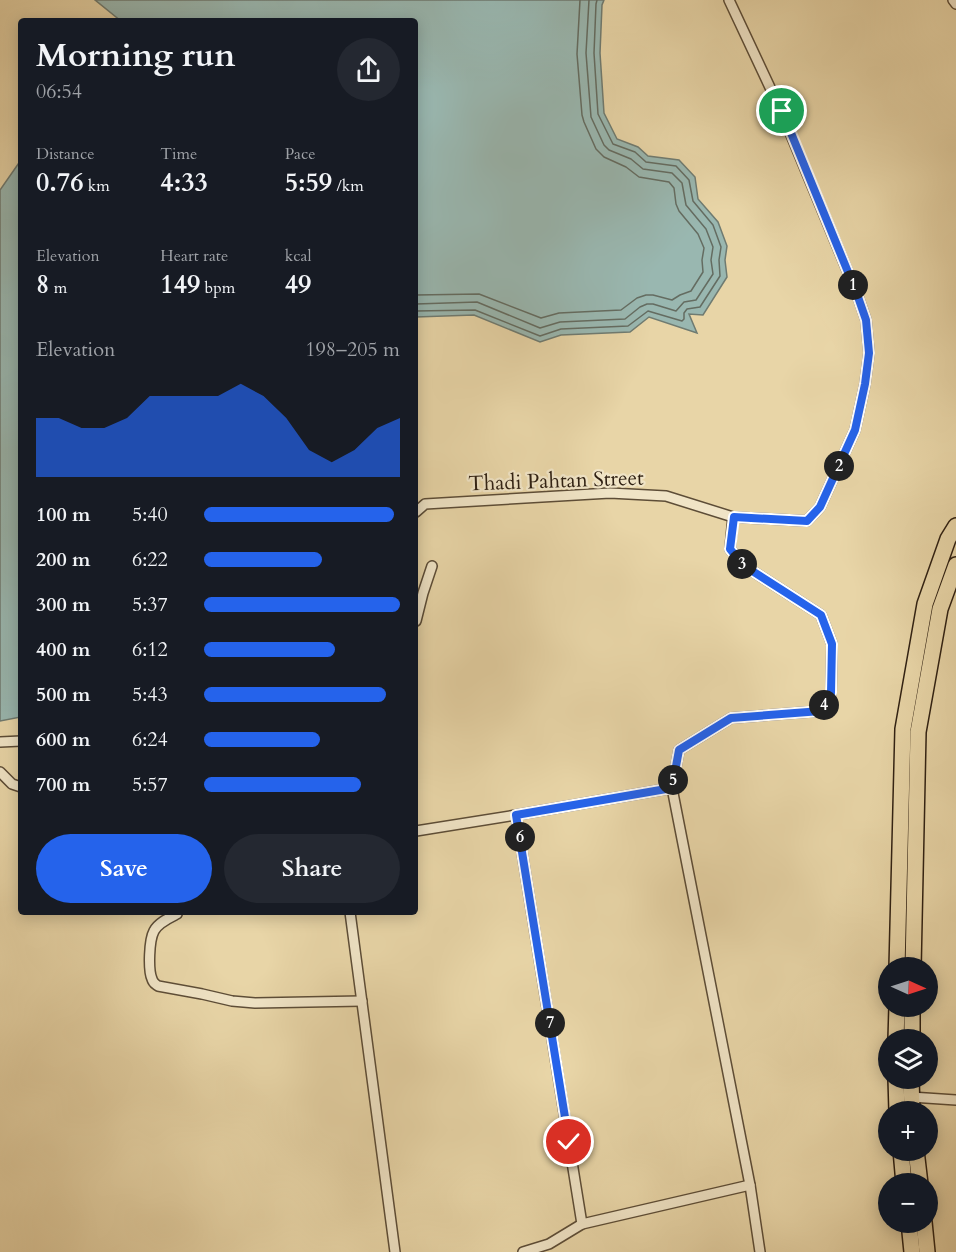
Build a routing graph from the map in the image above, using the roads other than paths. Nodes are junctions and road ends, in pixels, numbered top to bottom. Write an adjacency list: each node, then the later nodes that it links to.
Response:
1 (729, 0): 5 (street, Thadi Pahtan Street)
2 (953, 0): 3 (street)
3 (956, 4)
4 (418, 511): 5 (street, Thadi Pahtan Street)
5 (734, 517): 14 (street)
6 (956, 526): 19 (main road)
7 (956, 565): 20 (main road)
8 (432, 566): 9 (street)
9 (418, 613)
10 (18, 741): 11 (street)
11 (0, 742)
12 (0, 772): 13 (street)
13 (18, 786)
14 (672, 788): 15 (street); 24 (street)
15 (516, 815): 16 (street); 25 (street)
16 (418, 831)
17 (175, 915): 21 (street)
18 (350, 915): 21 (street)
19 (897, 957)
20 (913, 957)
21 (362, 1001): 28 (street)
22 (956, 1100): 23 (street)
23 (938, 1102)
24 (750, 1185): 25 (street); 30 (street)
25 (582, 1224): 29 (street)
26 (910, 1233): 31 (main road)
27 (925, 1233): 32 (main road)
28 (395, 1252)
29 (524, 1252)
30 (759, 1252)
31 (912, 1252)
32 (927, 1252)

